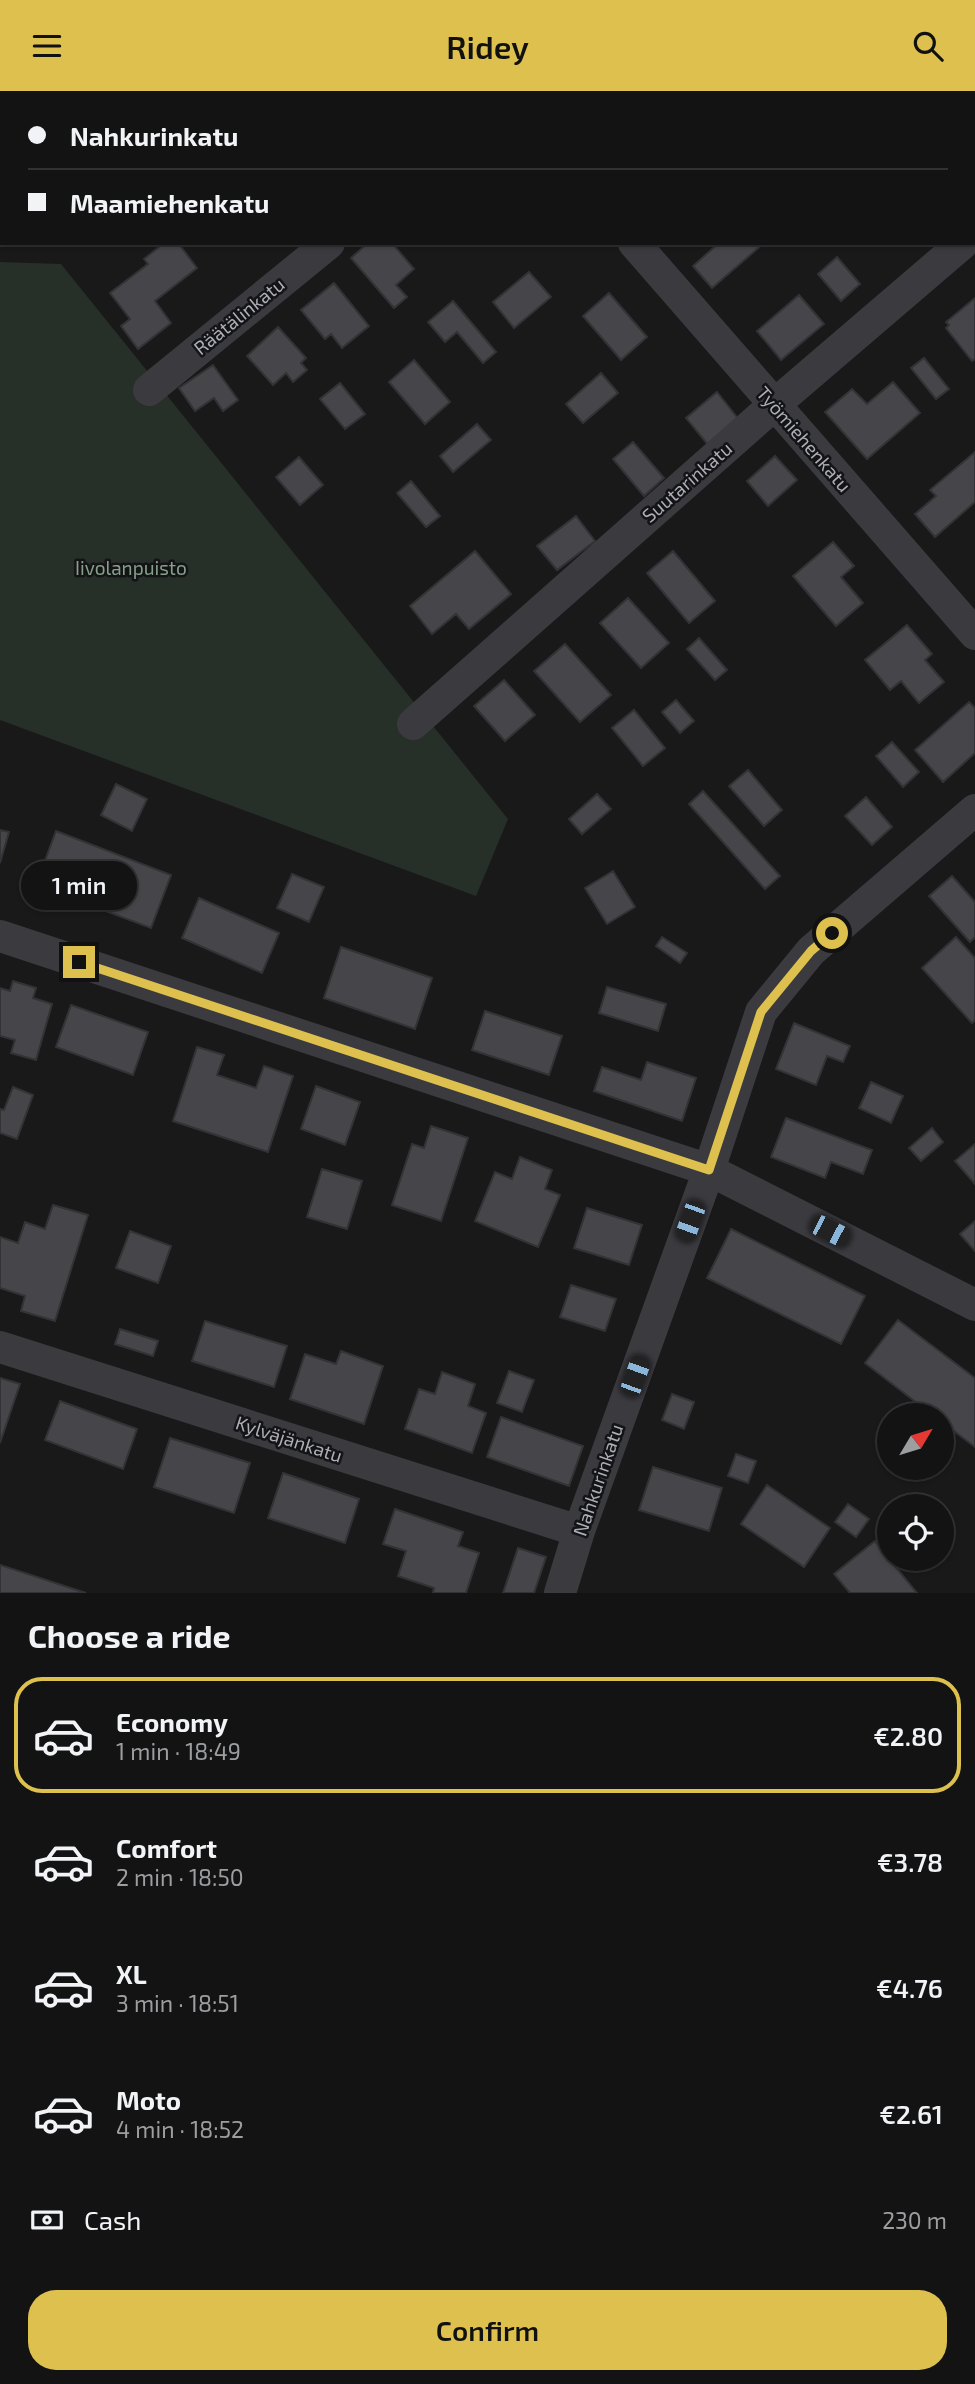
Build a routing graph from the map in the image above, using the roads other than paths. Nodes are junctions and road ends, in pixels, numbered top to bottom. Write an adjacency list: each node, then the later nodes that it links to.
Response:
1 (327, 245): 4 (street, Räätälinkatu)
2 (636, 245): 5 (street, Työmiehenkatu)
3 (961, 245): 5 (street, Suutarinkatu)
4 (149, 390)
5 (774, 405): 6 (street, Työmiehenkatu); 7 (street, Suutarinkatu)
6 (975, 634)
7 (413, 723)
8 (975, 810): 10 (street, Nahkurinkatu)
9 (0, 936): 10 (street)
10 (709, 1170): 11 (street); 13 (street, Nahkurinkatu)
11 (975, 1305)
12 (0, 1347): 13 (street, Kylväjänkatu)
13 (579, 1531): 14 (street, Nahkurinkatu)
14 (560, 1593)

